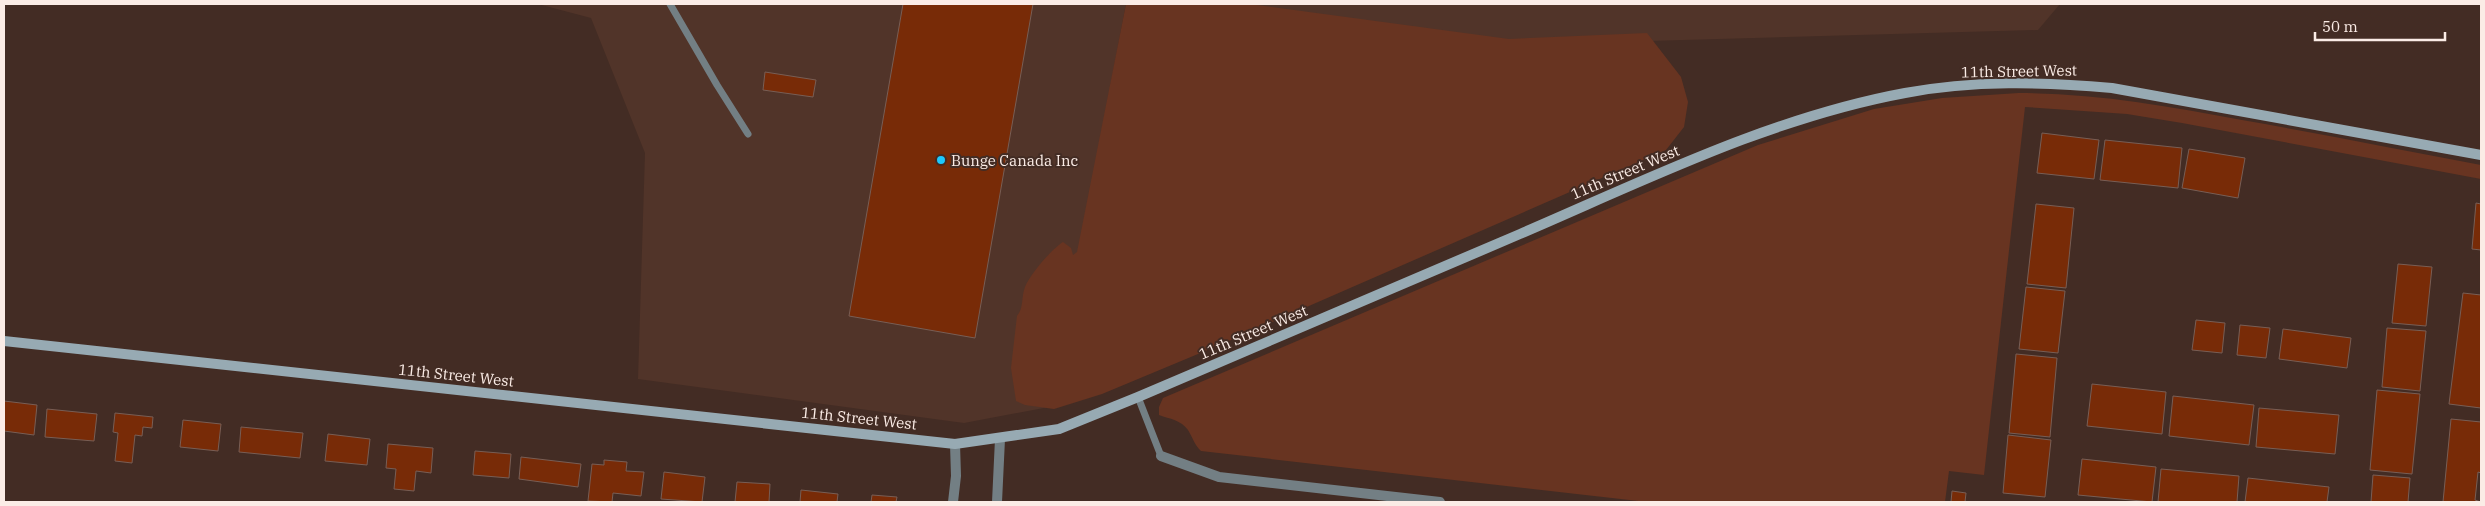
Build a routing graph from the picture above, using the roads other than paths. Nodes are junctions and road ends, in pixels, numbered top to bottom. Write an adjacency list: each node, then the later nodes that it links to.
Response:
1 (670, 4): 2 (lane)
2 (748, 134)
3 (2481, 155): 5 (main road, 11th Street West)
4 (4, 341): 7 (main road, 11th Street West)
5 (1138, 398): 6 (main road, 11th Street West); 8 (lane)
6 (1000, 438): 7 (main road, 11th Street West); 10 (street)
7 (955, 444): 9 (street)
8 (1161, 456): 11 (street)
9 (953, 502)
10 (997, 502)
11 (1440, 502)

